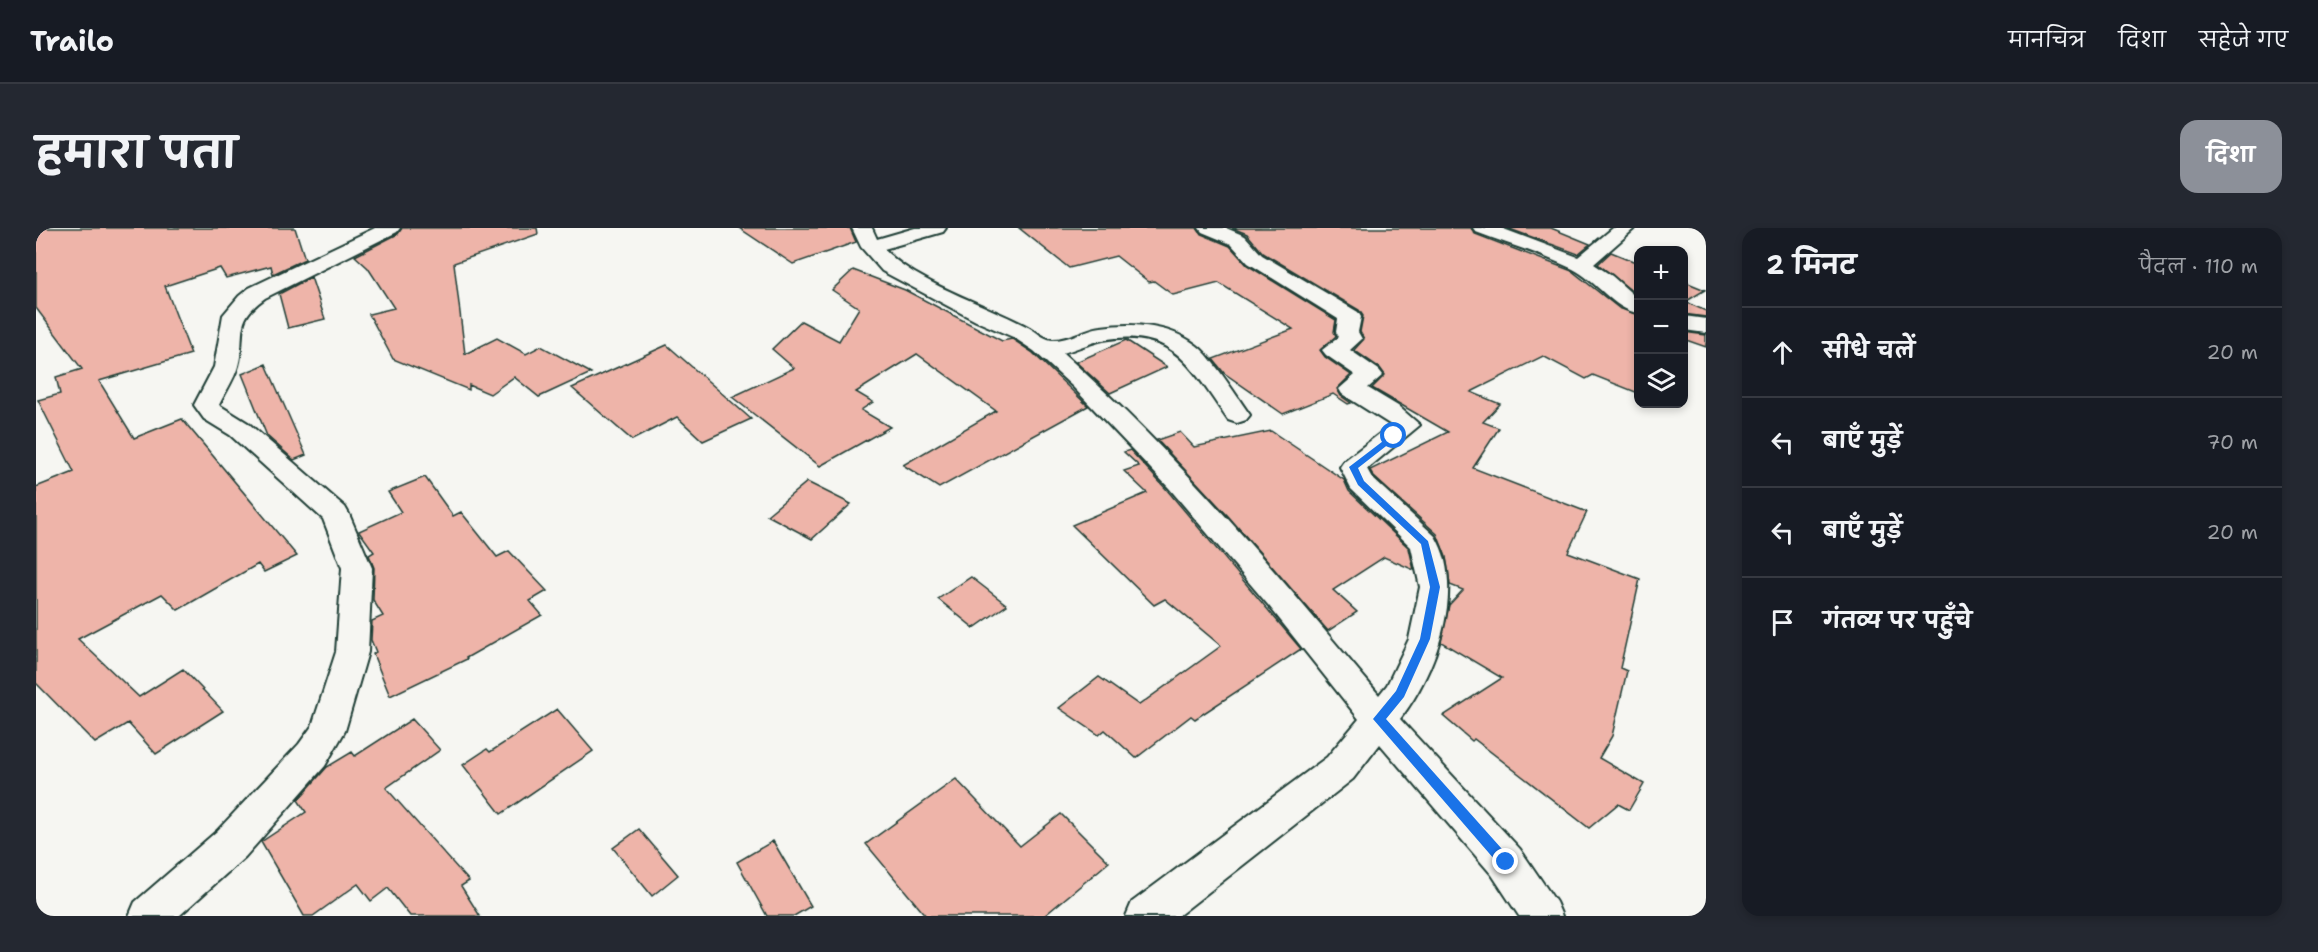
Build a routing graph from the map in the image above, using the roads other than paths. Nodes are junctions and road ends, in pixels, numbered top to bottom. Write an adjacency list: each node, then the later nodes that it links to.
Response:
1 (390, 228): 14 (street)
2 (936, 228): 6 (street)
3 (1209, 228): 13 (street)
4 (1483, 228): 7 (street)
5 (1625, 228): 7 (street)
6 (866, 237): 11 (street)
7 (1581, 265): 8 (street)
8 (1634, 305)
9 (1688, 324): 10 (street)
10 (1706, 327)
11 (1042, 345): 12 (street); 13 (street)
12 (1237, 415)
13 (1379, 719): 15 (street); 16 (street)
14 (149, 916)
15 (1146, 916)
16 (1542, 916)

